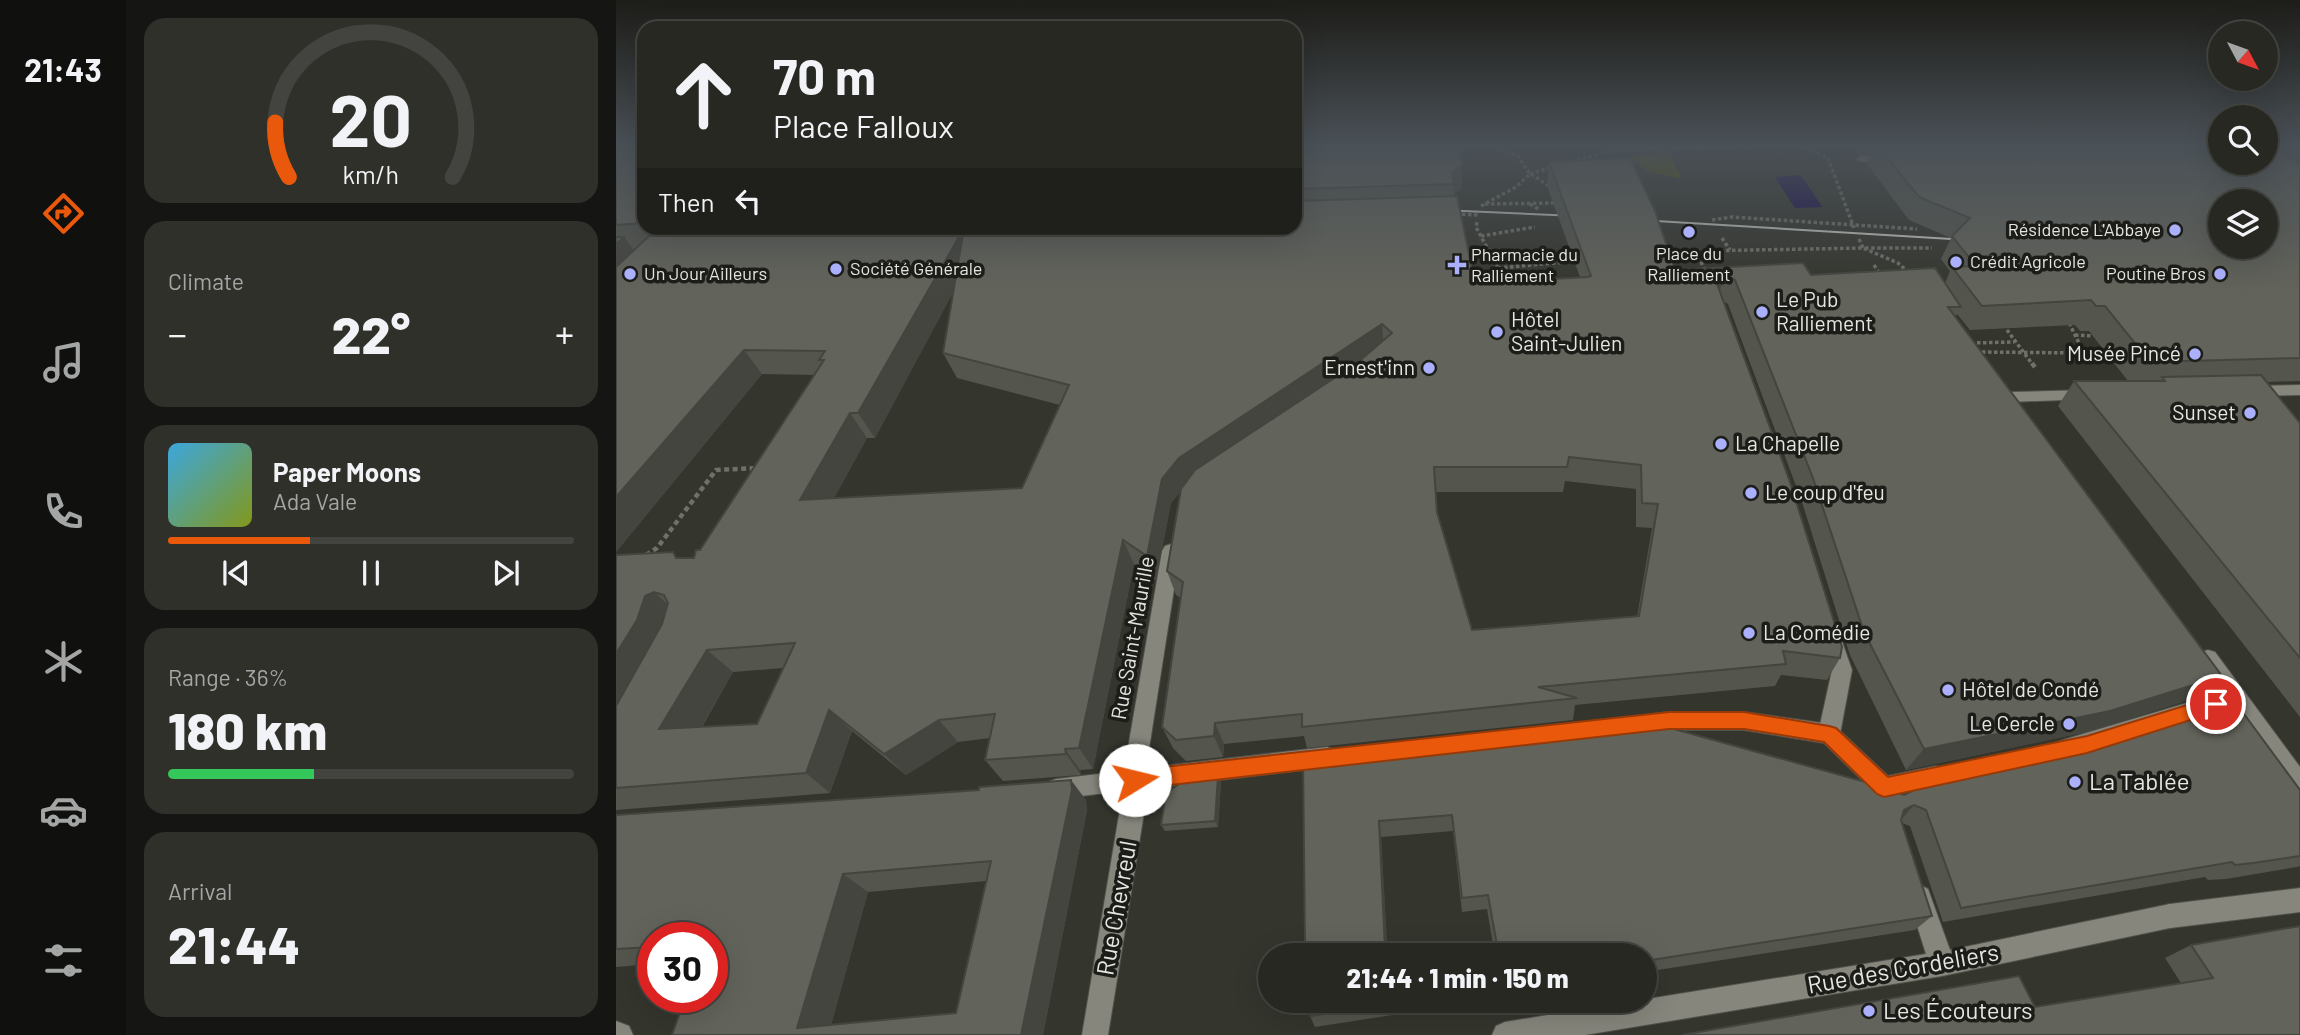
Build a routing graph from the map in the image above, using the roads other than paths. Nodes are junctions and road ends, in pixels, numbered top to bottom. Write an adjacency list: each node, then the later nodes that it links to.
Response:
1 (1973, 348): 5 (street)
2 (2300, 390): 3 (street)
3 (2231, 392)
4 (2107, 395): 5 (street)
5 (2010, 397): 6 (street)
6 (2027, 419)
7 (1174, 533): 16 (street, Rue Saint-Maurille)
8 (1826, 619): 12 (street)
9 (2195, 642): 10 (street)
10 (2237, 697): 13 (street); 17 (street)
11 (1614, 727): 12 (street)
12 (1829, 734): 15 (street)
13 (2046, 753)
14 (1355, 754): 16 (street)
15 (1952, 773)
16 (1135, 780): 18 (street); 22 (street, Rue Chevreul)
17 (2300, 785)
18 (1031, 791)
19 (1912, 872): 21 (street)
20 (2300, 900): 21 (street, Rue des Cordeliers)
21 (1942, 964): 23 (street, Rue des Cordeliers)
22 (1095, 1035)
23 (1505, 1035)

